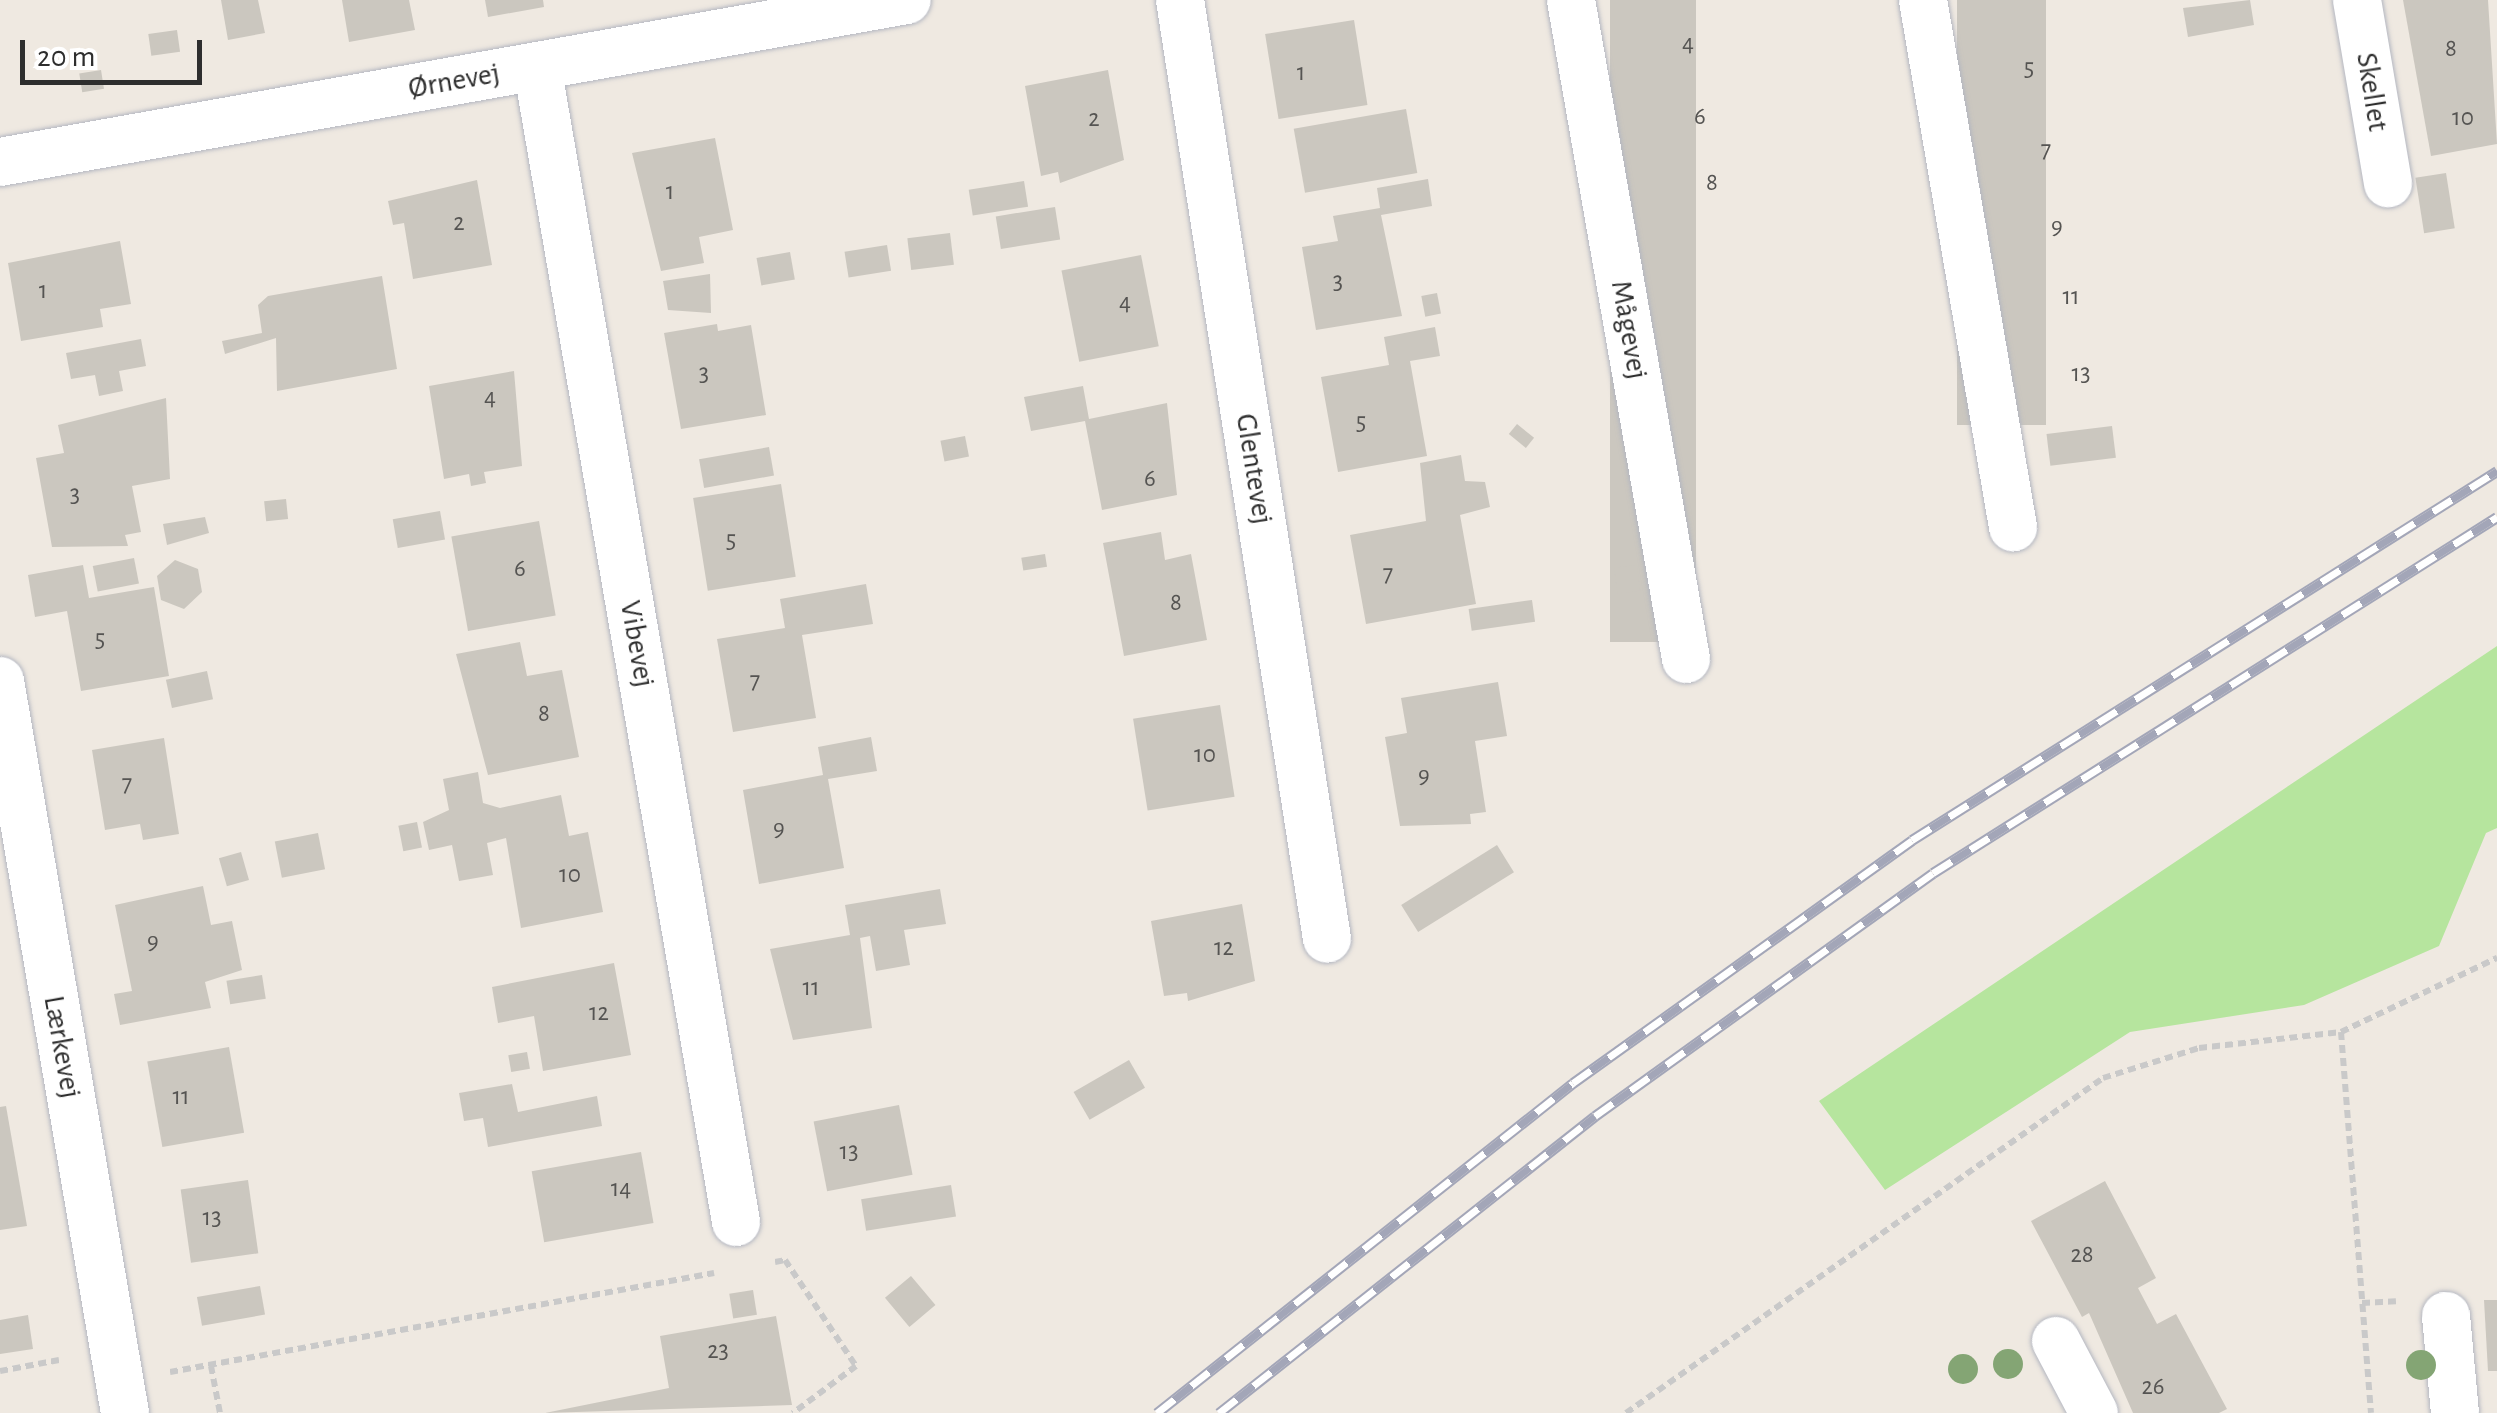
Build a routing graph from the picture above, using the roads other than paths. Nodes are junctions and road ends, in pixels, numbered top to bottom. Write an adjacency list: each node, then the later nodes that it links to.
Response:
1 (907, 0): 6 (street, Ørnevej)
2 (1180, 0): 12 (street, Glentevej)
3 (1572, 0): 10 (street, Mågevej)
4 (1922, 0): 9 (street)
5 (2357, 0): 8 (street, Skellet)
6 (538, 66): 7 (street, Ørnevej); 13 (street, Vibevej)
7 (0, 162)
8 (2388, 183)
9 (2013, 527)
10 (1686, 659)
11 (0, 681): 16 (street, Lærkevej)
12 (1327, 939)
13 (736, 1222)
14 (2446, 1316): 18 (street)
15 (2056, 1341): 17 (street)
16 (122, 1396)
17 (2094, 1413)
18 (2455, 1413)

